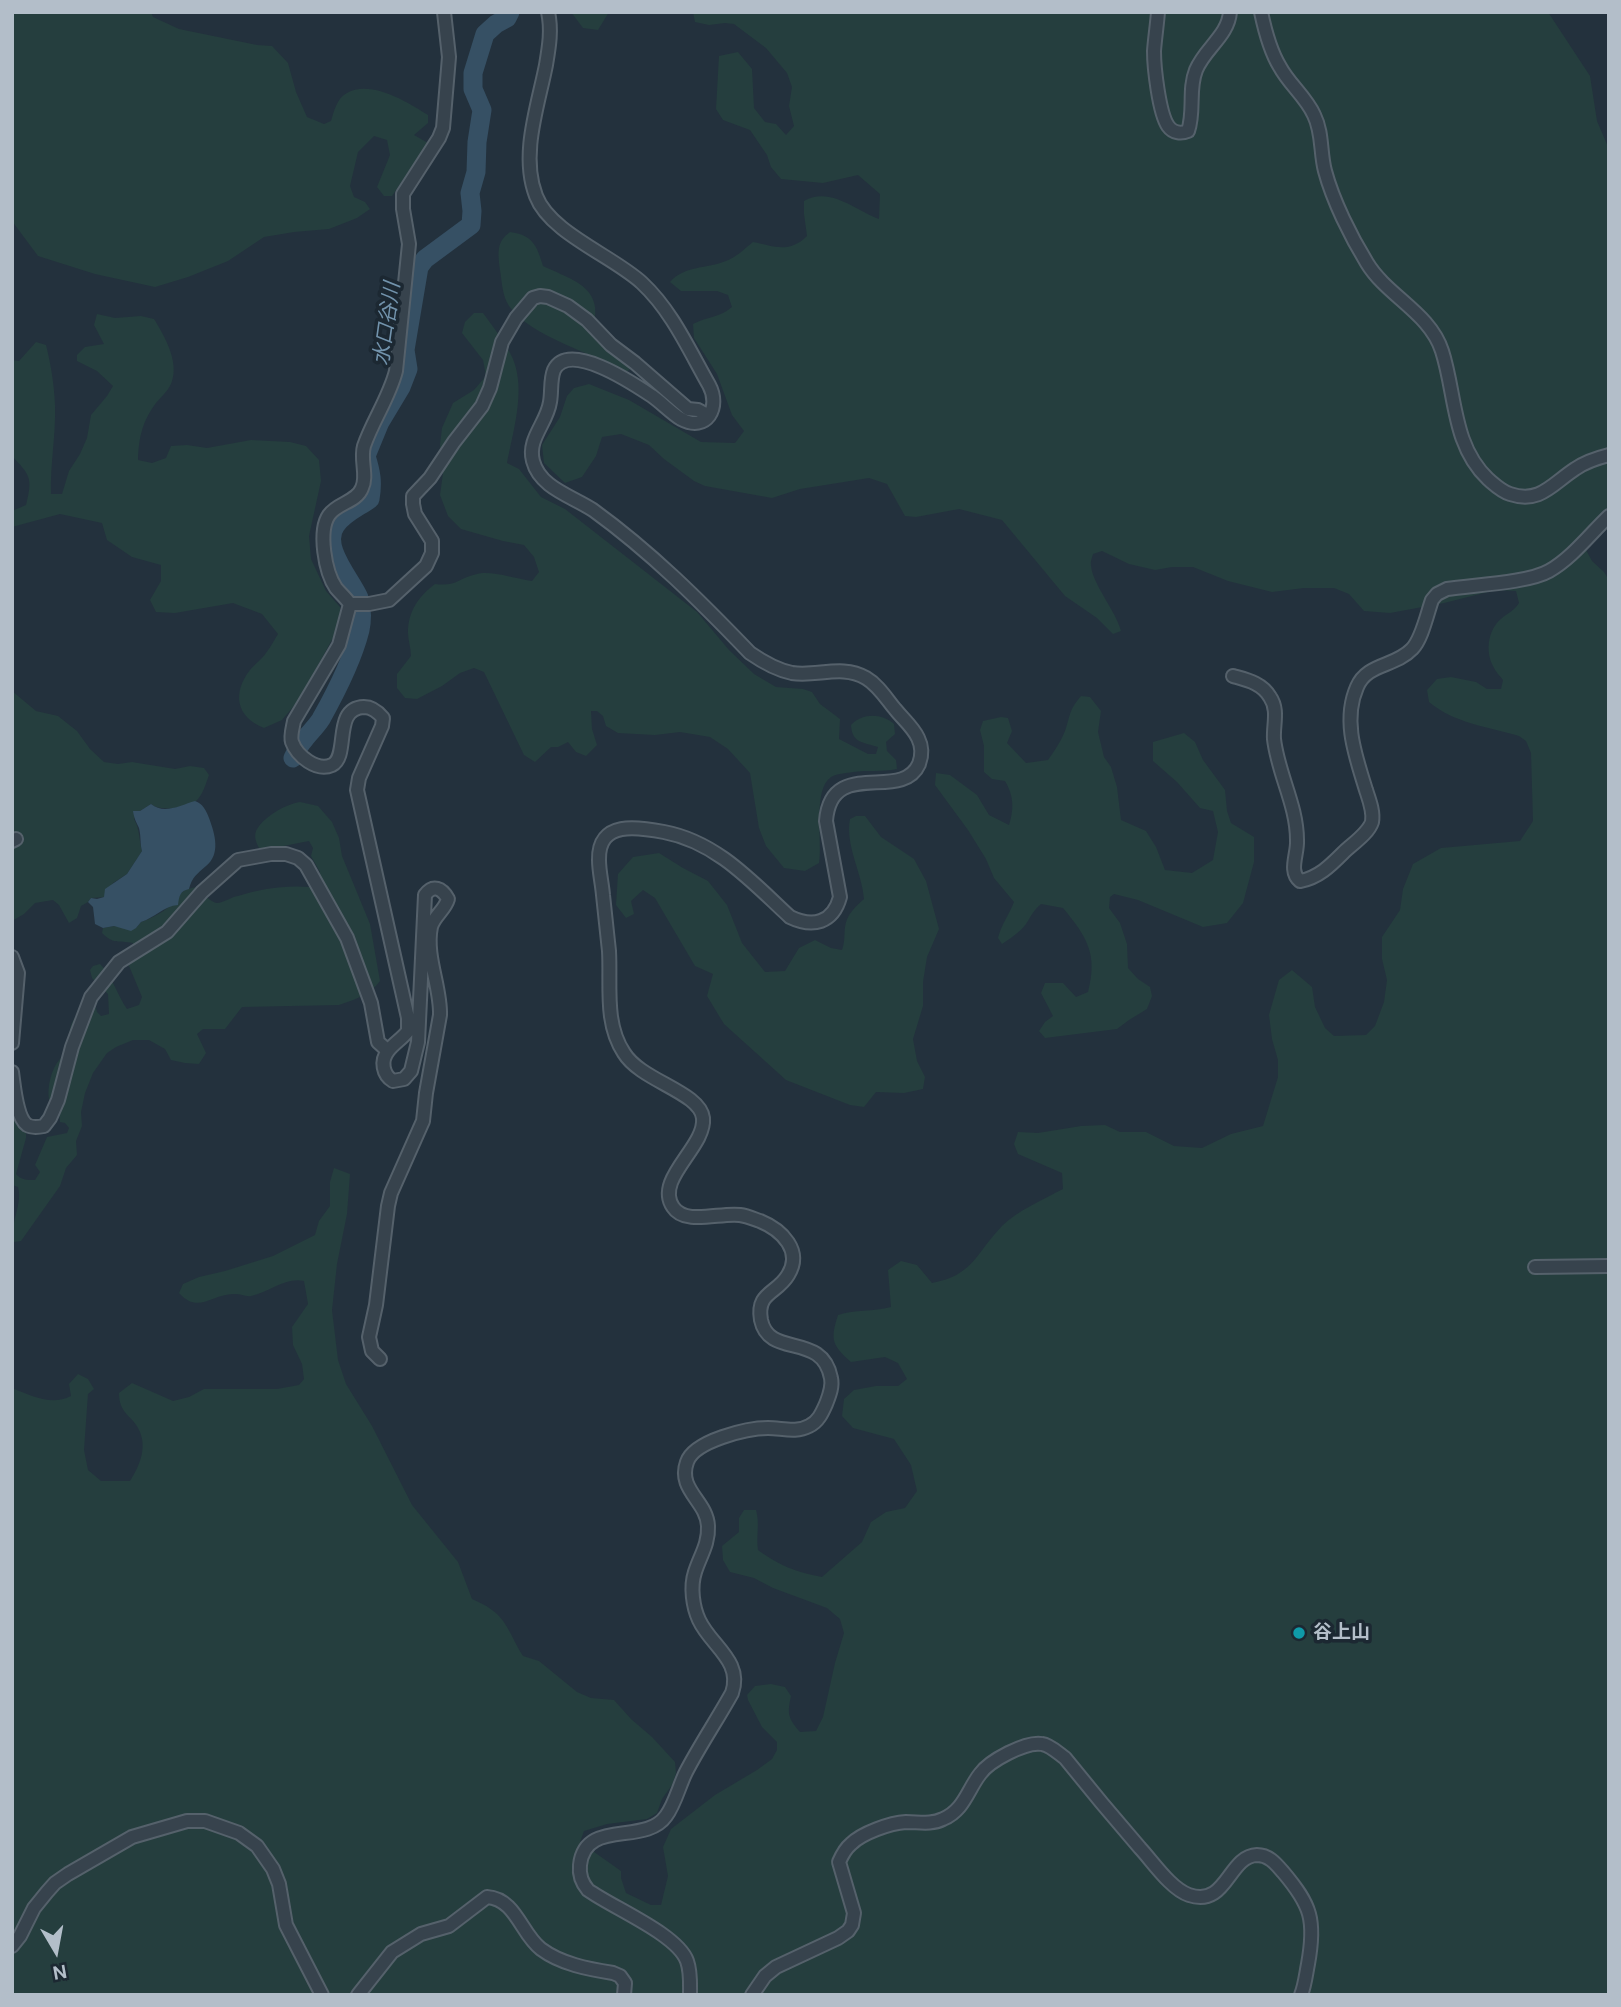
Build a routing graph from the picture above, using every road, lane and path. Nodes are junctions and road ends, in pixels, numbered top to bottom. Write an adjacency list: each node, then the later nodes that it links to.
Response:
1 (444, 12): 9 (street)
2 (548, 12): 6 (street)
3 (1158, 12): 4 (street)
4 (1230, 12)
5 (1261, 12): 7 (street)
6 (709, 416): 9 (street); 22 (street)
7 (1609, 455)
8 (1609, 516): 10 (street)
9 (350, 604): 13 (street)
10 (1233, 676)
11 (12, 957): 12 (street)
12 (12, 1043)
13 (388, 1051): 14 (street); 17 (street)
14 (12, 1073)
15 (1609, 1266): 16 (street)
16 (1535, 1267)
17 (380, 1359)
18 (12, 1946): 19 (street)
19 (322, 1995)
20 (358, 1995): 21 (street)
21 (624, 1995)
22 (690, 1995)
23 (752, 1995): 24 (street)
24 (1301, 1995)

